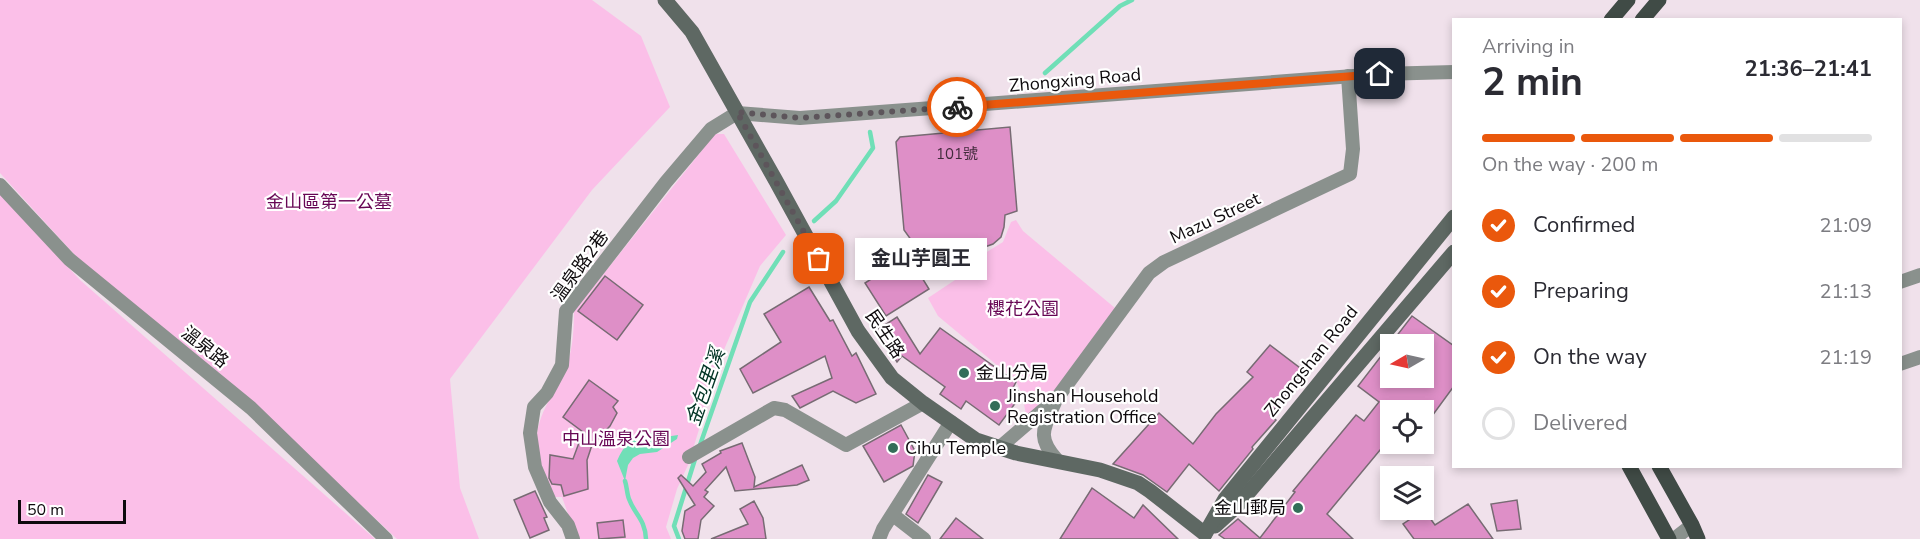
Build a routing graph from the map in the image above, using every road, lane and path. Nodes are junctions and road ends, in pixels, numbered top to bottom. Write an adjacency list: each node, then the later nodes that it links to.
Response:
1 (1628, 0): 4 (main road)
2 (1659, 0): 5 (main road)
3 (669, 2): 10 (street, 民生路)
4 (1613, 18)
5 (1644, 18)
6 (1452, 63): 8 (street, Zhongxing Road)
7 (1452, 72): 8 (street, Zhongxing Road)
8 (1380, 74): 9 (street, Zhongxing Road)
9 (1348, 76): 10 (street, Zhongxing Road); 18 (street, Mazu Street)
10 (737, 112): 19 (street, 民生路); 30 (street, 溫泉路2巷)
11 (0, 185): 29 (street, 溫泉路)
12 (1452, 219): 28 (street, Zhongshan Road)
13 (1452, 254): 28 (street, Zhongshan Road)
14 (1920, 275): 15 (street)
15 (1902, 281)
16 (1920, 357): 17 (street)
17 (1902, 363)
18 (1057, 398): 21 (street, Mazu Street); 23 (street, Mazu Street)
19 (923, 403): 20 (street, 民生路); 22 (street)
20 (951, 422): 21 (street, 民生路); 26 (street)
21 (999, 448): 23 (street, 民生路)
22 (689, 457)
23 (1057, 460): 28 (street, 民生路)
24 (1630, 468): 33 (main road)
25 (1660, 468): 27 (main road)
26 (893, 515): 31 (street); 32 (street)
27 (1695, 532): 34 (street)
28 (1205, 537)
29 (387, 539)
30 (573, 539)
31 (879, 539)
32 (924, 539)
33 (1669, 539)
34 (1674, 539)

